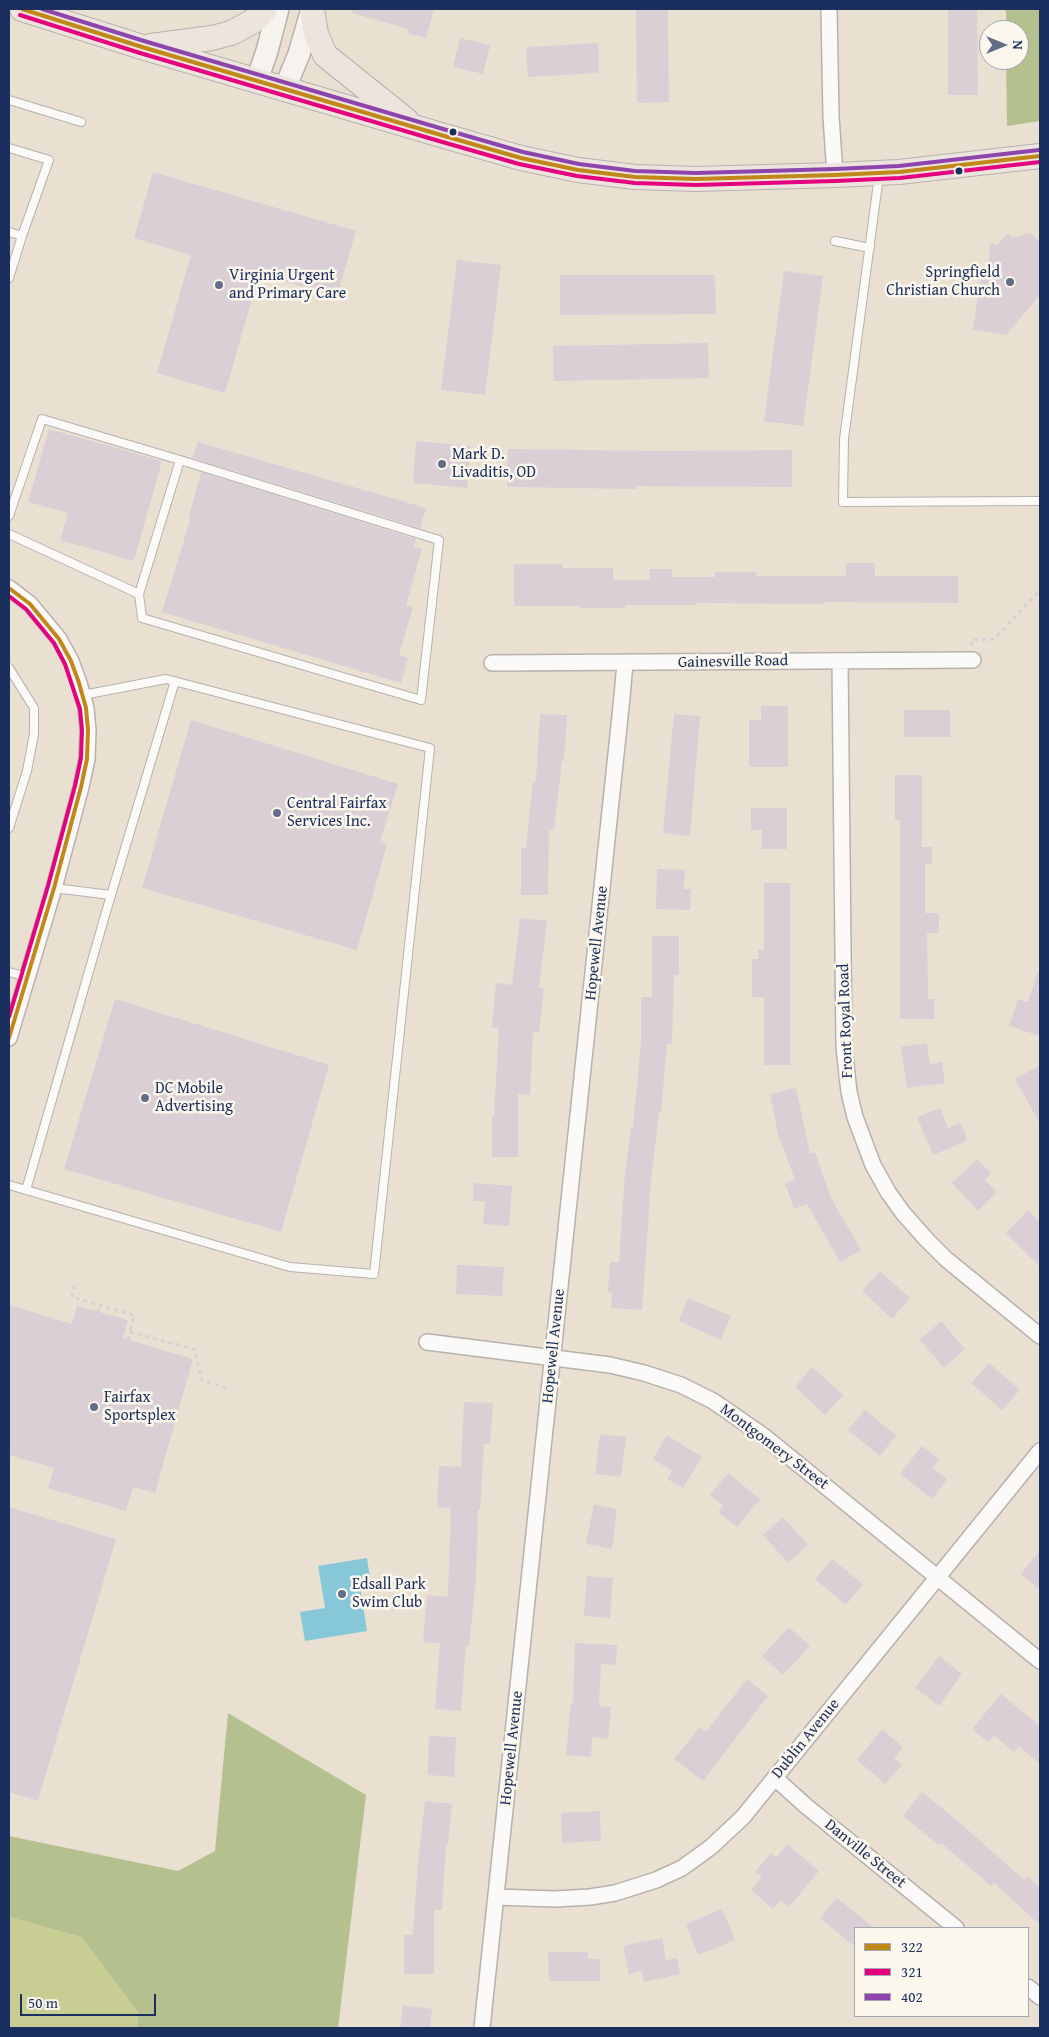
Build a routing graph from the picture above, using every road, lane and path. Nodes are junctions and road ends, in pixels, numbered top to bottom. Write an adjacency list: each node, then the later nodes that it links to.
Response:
1 (265, 9): 6 (main road)
2 (278, 9): 7 (street)
3 (312, 9): 8 (street); 11 (main road)
4 (829, 9): 15 (street)
5 (37, 11): 6 (main road)
6 (142, 47): 7 (main road)
7 (257, 80): 8 (main road)
8 (285, 88): 11 (main road)
9 (9, 100): 10 (lane)
10 (80, 122)
11 (413, 126): 15 (main road)
12 (9, 148): 17 (lane)
13 (1040, 156): 14 (main road)
14 (880, 173): 15 (main road); 19 (lane)
15 (835, 175)
16 (9, 232): 17 (lane)
17 (22, 236): 20 (lane)
18 (835, 241): 19 (lane)
19 (870, 248): 22 (lane)
20 (9, 278)
21 (180, 460): 23 (lane); 27 (lane); 27 (lane)
22 (1040, 501)
23 (9, 516)
24 (9, 534): 27 (lane)
25 (9, 588): 34 (street)
26 (1040, 590): 28 (path)
27 (138, 594)
28 (973, 660): 29 (street, Gainesville Road)
29 (840, 661): 31 (street, Gainesville Road); 47 (street, Front Royal Road)
30 (492, 663): 31 (street, Gainesville Road)
31 (625, 663): 50 (street, Hopewell Avenue)
32 (9, 668): 35 (lane)
33 (175, 681): 34 (lane); 37 (lane); 42 (lane)
34 (83, 695): 36 (street)
35 (9, 828)
36 (54, 888): 37 (lane); 39 (street)
37 (111, 895): 42 (lane)
38 (9, 972): 39 (lane)
39 (27, 977): 40 (street)
40 (9, 1038)
41 (9, 1185): 42 (lane)
42 (26, 1190)
43 (74, 1285): 44 (path)
44 (101, 1305): 45 (path); 46 (path)
45 (98, 1312)
46 (130, 1332): 48 (path); 51 (path)
47 (1040, 1336)
48 (128, 1340)
49 (427, 1342): 50 (street, Montgomery Street)
50 (553, 1357): 53 (street, Montgomery Street); 56 (street, Hopewell Avenue)
51 (227, 1388)
52 (1040, 1451): 53 (street, Dublin Avenue)
53 (938, 1577): 54 (street, Montgomery Street); 55 (street, Dublin Avenue)
54 (1040, 1661)
55 (775, 1778): 56 (street, Dublin Avenue); 57 (street, Danville Street)
56 (496, 1897): 60 (street, Hopewell Avenue)
57 (955, 1927)
58 (1029, 1988): 59 (street)
59 (1040, 1997)
60 (482, 2028)

